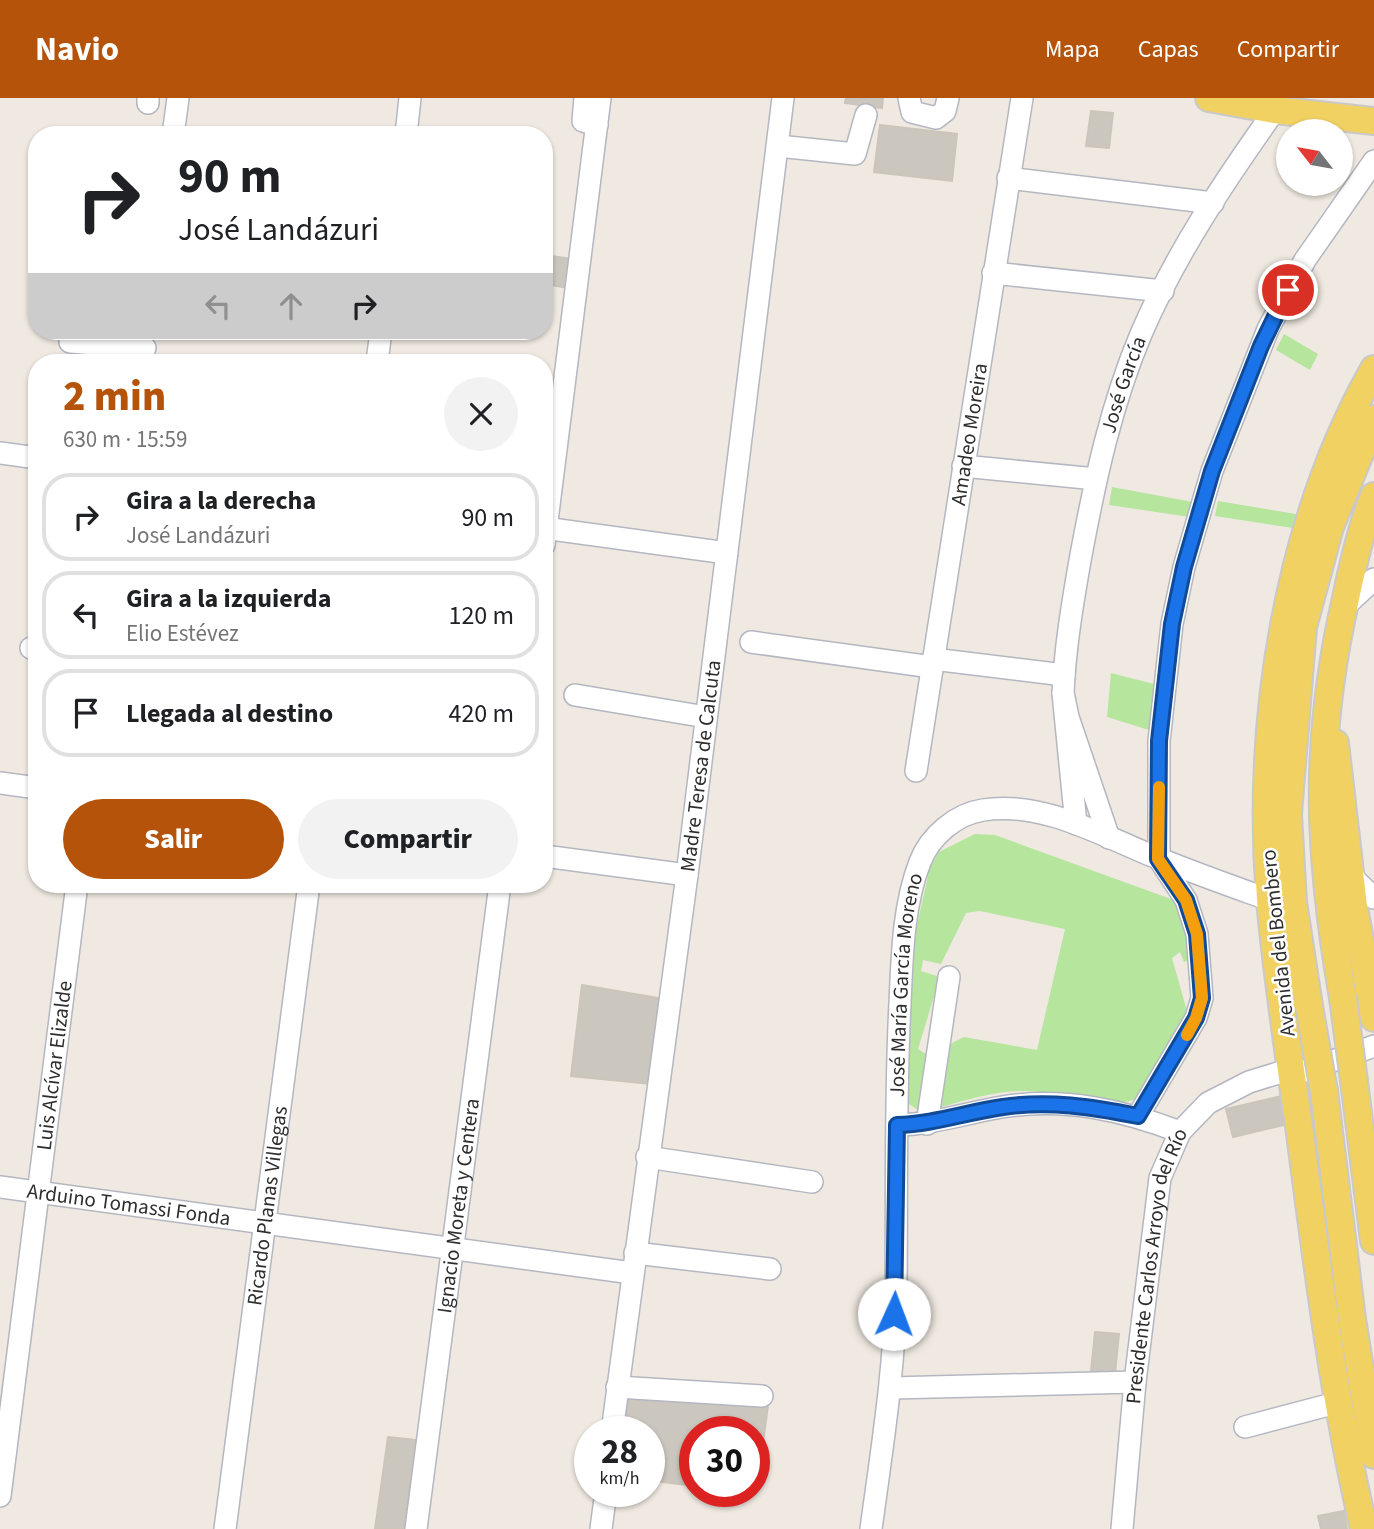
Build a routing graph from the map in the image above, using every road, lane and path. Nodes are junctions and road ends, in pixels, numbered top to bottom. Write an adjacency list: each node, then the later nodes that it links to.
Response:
1 (178, 98): 14 (street)
2 (410, 98): 15 (street)
3 (585, 98): 13 (street)
4 (600, 98): 13 (street)
5 (783, 98): 16 (street, Madre Teresa de Calcuta)
6 (909, 98): 7 (street)
7 (948, 98)
8 (1023, 98): 19 (street, Amadeo Moreira)
9 (1209, 98): 10 (main road)
10 (1275, 110): 12 (main road); 20 (street, José García)
11 (866, 115): 16 (street)
12 (1374, 121)
13 (597, 125): 30 (street)
14 (174, 126)
15 (407, 126)
16 (777, 150): 17 (street); 34 (street, Madre Teresa de Calcuta)
17 (834, 160)
18 (1374, 161): 49 (street)
19 (1008, 178): 20 (street); 21 (street, Amadeo Moreira)
20 (1213, 203): 22 (street, José García)
21 (993, 273): 22 (street); 29 (street, Amadeo Moreira)
22 (1163, 291): 31 (street, José García)
23 (70, 342): 24 (street)
24 (146, 347)
25 (1374, 369): 56 (main road, Avenida del Bombero)
26 (1374, 419): 82 (main road, Avenida del Bombero, bridge)
27 (0, 453): 28 (street)
28 (28, 457)
29 (963, 466): 31 (street); 38 (street, Amadeo Moreira)
30 (553, 470)
31 (1096, 479): 39 (street, José García)
32 (1373, 503): 36 (main road)
33 (553, 534): 34 (street)
34 (727, 553): 42 (street, Madre Teresa de Calcuta)
35 (1374, 579): 36 (street)
36 (1343, 608): 40 (main road)
37 (751, 642): 38 (street)
38 (933, 663): 39 (street); 43 (street, Amadeo Moreira)
39 (1063, 684): 46 (street, José García); 47 (street, José García)
40 (1329, 690): 50 (main road); 71 (main road, bridge)
41 (575, 695): 42 (street)
42 (706, 717): 51 (street, Madre Teresa de Calcuta)
43 (916, 771)
44 (0, 783): 45 (street)
45 (28, 787)
46 (1076, 824): 47 (street); 64 (street, José María García Moreno)
47 (1110, 838): 49 (street)
48 (553, 857): 51 (street)
49 (1158, 859): 56 (street); 62 (street)
50 (1348, 866): 55 (street); 58 (main road)
51 (687, 875): 66 (street, Madre Teresa de Calcuta)
52 (76, 893): 69 (street, Luis Alcívar Elizalde)
53 (308, 893): 70 (street, Ricardo Planas Villegas)
54 (499, 893): 72 (street, Ignacio Moreta y Centera)
55 (1374, 898)
56 (1270, 900): 61 (main road, Avenida del Bombero)
57 (949, 976): 63 (street)
58 (1374, 1018)
59 (1374, 1032): 61 (street)
60 (1374, 1046): 61 (street)
61 (1291, 1069): 65 (street, Presidente Carlos Arroyo del Río); 79 (main road, Avenida del Bombero)
62 (1138, 1116): 63 (street); 65 (street)
63 (928, 1124): 64 (street)
64 (897, 1125): 77 (street, José María García Moreno)
65 (1180, 1132): 75 (street, Presidente Carlos Arroyo del Río)
66 (648, 1157): 67 (street); 73 (street, Madre Teresa de Calcuta)
67 (812, 1182)
68 (0, 1187): 69 (street, Arduino Tomassi Fonda)
69 (38, 1192): 70 (street, Arduino Tomassi Fonda); 83 (street, Luis Alcívar Elizalde)
70 (265, 1223): 72 (street, Arduino Tomassi Fonda); 85 (street, Ricardo Planas Villegas)
71 (1374, 1241)
72 (453, 1248): 73 (street, Arduino Tomassi Fonda); 86 (street, Ignacio Moreta y Centera)
73 (633, 1263): 74 (street, Arduino Tomassi Fonda); 76 (street, Madre Teresa de Calcuta)
74 (770, 1269)
75 (1135, 1382): 77 (street); 89 (street, Presidente Carlos Arroyo del Río)
76 (617, 1387): 78 (street); 80 (street, Madre Teresa de Calcuta)
77 (900, 1387): 88 (street, José María García Moreno)
78 (762, 1396)
79 (1336, 1403): 81 (street); 90 (main road, Avenida del Bombero)
80 (614, 1416)
81 (1245, 1427)
82 (1374, 1455)
83 (0, 1496)
84 (604, 1507): 87 (street)
85 (225, 1529)
86 (416, 1529)
87 (601, 1529)
88 (871, 1529)
89 (1122, 1529)
90 (1364, 1529)

